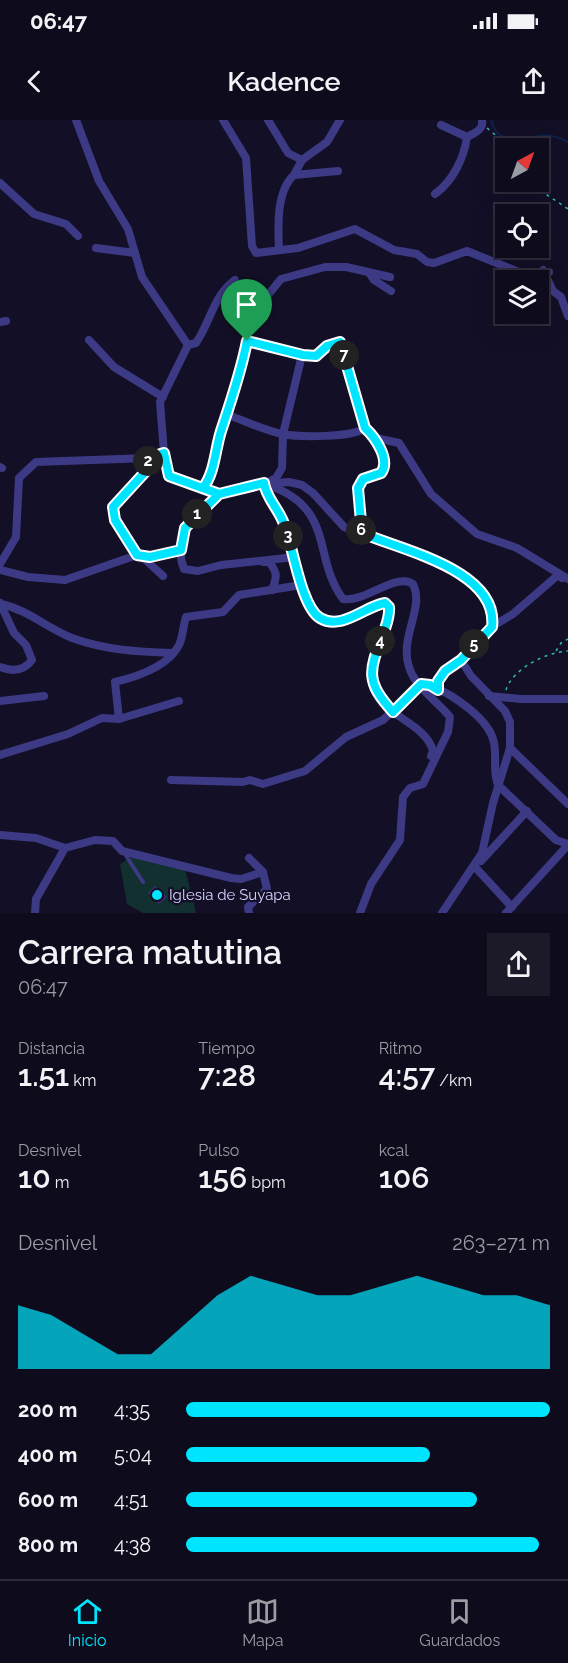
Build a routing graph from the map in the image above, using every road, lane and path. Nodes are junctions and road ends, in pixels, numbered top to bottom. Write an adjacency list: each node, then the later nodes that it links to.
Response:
1 (76, 120): 19 (street)
2 (224, 120): 18 (street)
3 (268, 120): 9 (street)
4 (340, 120): 9 (street)
5 (483, 121): 7 (street); 8 (path)
6 (441, 125): 7 (street)
7 (467, 137): 14 (street)
8 (498, 138)
9 (302, 160): 11 (street)
10 (338, 171): 11 (street)
11 (294, 175): 18 (street)
12 (0, 183): 16 (street)
13 (543, 192): 15 (path)
14 (435, 194)
15 (568, 208)
16 (78, 236)
17 (96, 248): 19 (street)
18 (279, 250): 24 (street)
19 (135, 254): 27 (street)
20 (370, 274): 21 (street); 23 (street); 26 (street)
21 (390, 277)
22 (235, 280): 27 (street)
23 (391, 291)
24 (568, 316)
25 (89, 340): 29 (street)
26 (247, 341): 28 (street); 30 (street)
27 (188, 345): 29 (street)
28 (303, 355): 31 (street); 32 (street)
29 (163, 397): 34 (street)
30 (228, 415): 32 (street); 37 (street)
31 (365, 428): 32 (street); 33 (street)
32 (283, 434): 36 (street)
33 (376, 438): 39 (street); 46 (street)
34 (164, 453): 35 (street); 37 (street)
35 (148, 458): 41 (street); 44 (street)
36 (264, 483): 38 (street); 39 (street); 42 (street); 59 (street)
37 (203, 488): 38 (street)
38 (219, 494): 40 (street)
39 (362, 533): 52 (street)
40 (181, 550): 41 (street); 43 (street)
41 (137, 555): 45 (street); 47 (street)
42 (295, 557): 43 (street); 49 (street)
43 (258, 562): 50 (street)
44 (0, 564)
45 (0, 570)
46 (558, 575): 48 (street); 52 (street)
47 (163, 576)
48 (568, 580)
49 (301, 585): 50 (street); 67 (street)
50 (272, 590): 56 (street)
51 (1, 604): 56 (street); 58 (street)
52 (492, 627): 57 (street)
53 (568, 639): 55 (path)
54 (568, 651): 55 (path)
55 (555, 652): 63 (path)
56 (173, 653): 68 (street)
57 (461, 660): 60 (street); 62 (street)
58 (0, 667)
59 (421, 684): 60 (street); 67 (street); 87 (street)
60 (438, 690): 73 (street)
61 (44, 696): 65 (street)
62 (489, 696): 63 (street); 69 (street)
63 (505, 697): 64 (street)
64 (568, 699)
65 (0, 701)
66 (179, 701): 68 (street)
67 (393, 712): 71 (street); 72 (street)
68 (119, 719): 70 (street)
69 (510, 748): 73 (street); 74 (street)
70 (0, 755)
71 (431, 756)
72 (171, 780)
73 (498, 785): 75 (street); 81 (street)
74 (568, 804)
75 (527, 811): 77 (street); 81 (street)
76 (0, 835): 78 (street)
77 (568, 844): 84 (street)
78 (65, 848): 79 (street); 85 (street)
79 (122, 851): 82 (street); 83 (lane)
80 (249, 858): 82 (street)
81 (475, 867): 84 (street); 88 (street)
82 (263, 872): 86 (street)
83 (143, 882)
84 (509, 910)
85 (35, 913)
86 (249, 913)
87 (360, 913)
88 (442, 913)

